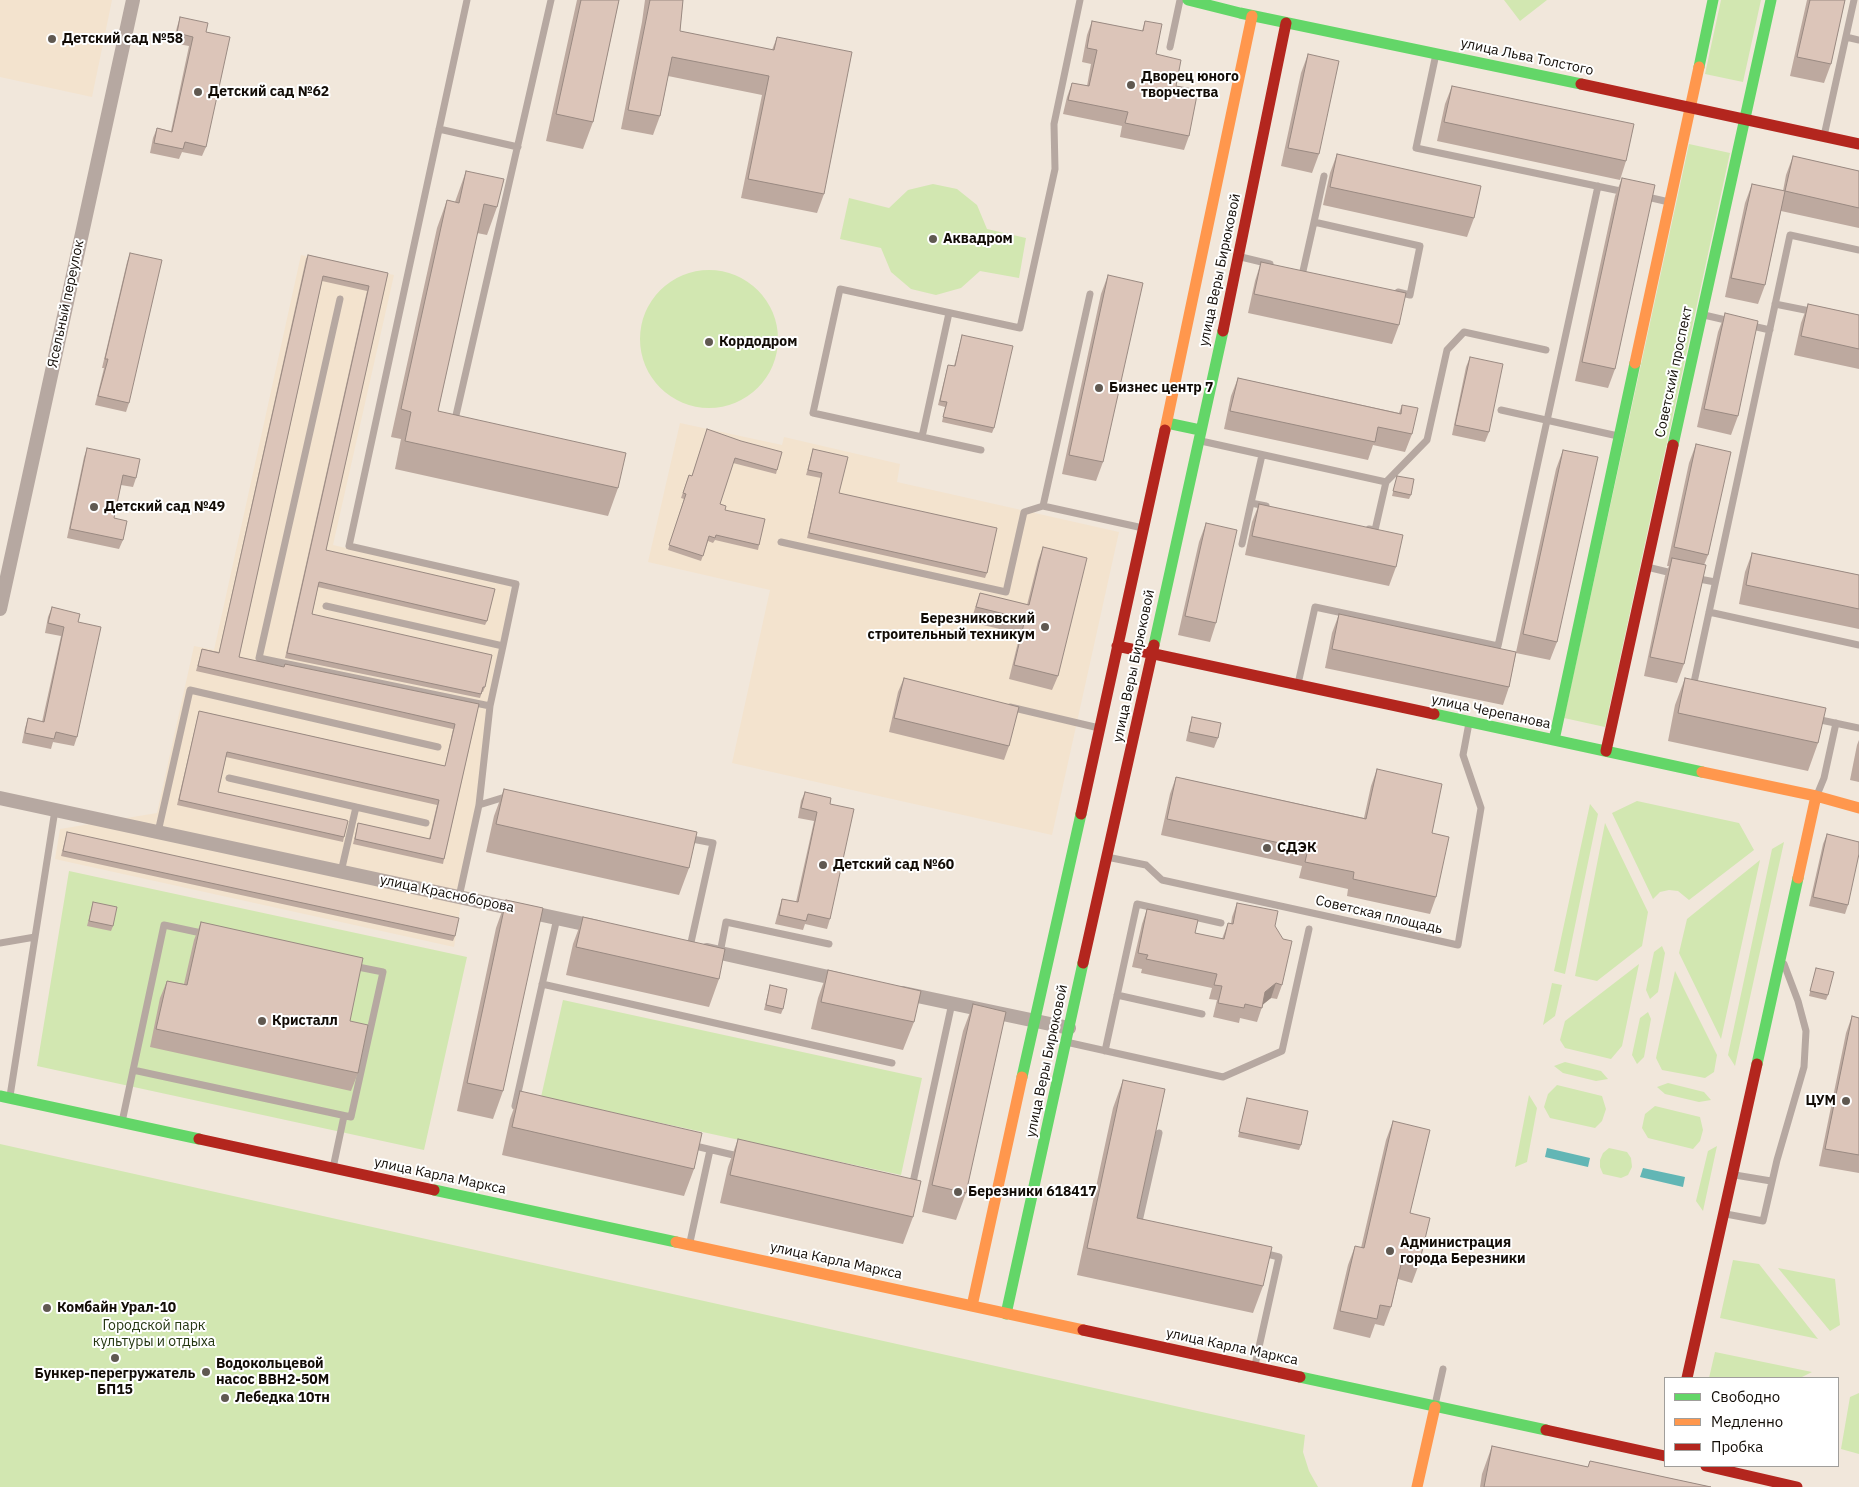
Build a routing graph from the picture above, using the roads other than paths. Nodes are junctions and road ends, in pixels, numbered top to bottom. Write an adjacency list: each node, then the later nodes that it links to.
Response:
1 (133, 0): 65 (street, Ясельный переулок)
2 (467, 0): 18 (lane)
3 (552, 0): 21 (lane)
4 (1080, 0): 36 (lane)
5 (1180, 0): 14 (lane)
6 (1188, 0): 10 (street, улица Льва Толстого)
7 (1713, 0): 16 (street)
8 (1771, 0): 17 (street, Советский проспект)
9 (1854, 0): 12 (lane)
10 (1244, 12): 11 (street, улица Льва Толстого); 45 (street, улица Веры Бирюковой)
11 (1286, 23): 15 (street, улица Льва Толстого); 27 (street, улица Веры Бирюковой)
12 (1846, 37): 13 (lane); 19 (lane)
13 (1859, 40)
14 (1170, 47)
15 (1436, 53): 16 (street, улица Льва Толстого); 23 (lane)
16 (1690, 107): 17 (street, улица Льва Толстого); 24 (street)
17 (1745, 119): 19 (street, улица Льва Толстого); 38 (street, Советский проспект)
18 (439, 129): 21 (lane); 68 (lane)
19 (1824, 136): 20 (street, улица Льва Толстого)
20 (1859, 144)
21 (518, 147): 46 (lane)
22 (1324, 176): 25 (lane)
23 (1598, 186): 24 (lane); 44 (lane)
24 (1670, 202): 48 (street)
25 (1314, 222): 30 (lane); 32 (lane)
26 (1859, 250): 35 (lane)
27 (1239, 257): 28 (lane); 47 (street, улица Веры Бирюковой)
28 (1274, 265)
29 (1293, 269): 30 (lane)
30 (1303, 271): 31 (lane)
31 (1313, 273)
32 (1390, 290)
33 (1090, 294): 54 (lane)
34 (340, 299): 74 (lane)
35 (1775, 304): 37 (lane); 41 (lane)
36 (949, 313): 49 (lane); 49 (lane)
37 (1822, 314)
38 (1702, 315): 39 (lane); 60 (street, Советский проспект)
39 (1734, 322)
40 (1743, 324): 41 (lane)
41 (1770, 330): 63 (lane)
42 (1546, 350): 52 (lane)
43 (1501, 410): 44 (lane)
44 (1547, 421): 48 (lane); 71 (lane)
45 (1166, 423): 47 (street); 56 (street, улица Веры Бирюковой)
46 (464, 428)
47 (1199, 435): 51 (lane); 70 (street, улица Веры Бирюковой)
48 (1619, 436): 80 (street)
49 (922, 437): 50 (lane)
50 (982, 450)
51 (1262, 455): 52 (lane); 53 (lane)
52 (1386, 482): 57 (lane)
53 (1251, 503): 55 (lane); 59 (lane)
54 (1043, 506): 56 (lane); 58 (lane)
55 (1270, 507)
56 (1143, 528): 69 (street, улица Веры Бирюковой)
57 (1366, 528)
58 (781, 542)
59 (1242, 544)
60 (1646, 567): 61 (lane); 82 (street, Советский проспект)
61 (1680, 574)
62 (1689, 576): 63 (lane)
63 (1715, 582): 66 (lane)
64 (326, 606): 68 (lane)
65 (0, 609)
66 (1709, 612): 67 (lane); 72 (lane)
67 (1859, 644)
68 (503, 646): 74 (lane)
69 (1117, 646): 70 (street, улица Черепанова); 78 (street, улица Веры Бирюковой)
70 (1152, 654): 71 (street, улица Черепанова); 94 (street, улица Веры Бирюковой)
71 (1298, 685): 76 (street, улица Черепанова)
72 (1701, 694)
73 (1004, 705): 78 (lane)
74 (490, 706): 87 (lane)
75 (1807, 717): 77 (lane)
76 (1469, 723): 80 (street, улица Черепанова); 94 (lane, Советская площадь)
77 (1836, 723): 79 (lane); 84 (lane)
78 (1099, 728): 115 (street, улица Веры Бирюковой)
79 (1859, 728)
80 (1554, 740): 82 (street, улица Черепанова)
81 (438, 747): 92 (lane)
82 (1606, 751): 84 (street, улица Черепанова)
83 (229, 778): 88 (lane)
84 (1816, 796): 89 (street, улица Черепанова); 107 (street)
85 (0, 798): 90 (street, улица Красноборова)
86 (514, 799): 87 (lane)
87 (479, 805): 96 (lane)
88 (356, 807): 91 (lane); 95 (lane)
89 (1859, 808)
90 (55, 810): 92 (street, улица Красноборова); 102 (lane)
91 (426, 823)
92 (158, 832): 95 (street, улица Красноборова)
93 (675, 835): 105 (lane)
94 (1107, 856): 116 (street, улица Веры Бирюковой)
95 (342, 872): 96 (street, улица Красноборова)
96 (459, 897): 97 (street, улица Красноборова)
97 (557, 918): 100 (street, улица Красноборова); 110 (lane)
98 (1221, 923): 112 (lane)
99 (1309, 929): 117 (lane)
100 (614, 930)
101 (212, 935): 119 (lane)
102 (35, 937): 103 (lane); 120 (lane)
103 (0, 943)
104 (828, 944): 106 (lane)
105 (685, 946): 106 (street)
106 (720, 953): 109 (street)
107 (1781, 956): 129 (street); 130 (lane)
108 (345, 964): 122 (lane)
109 (855, 982)
110 (542, 984): 118 (lane); 121 (lane)
111 (894, 991): 113 (street)
112 (1117, 995): 114 (lane); 117 (lane)
113 (952, 1003): 115 (street); 131 (lane)
114 (1202, 1014)
115 (1035, 1021): 116 (street); 136 (street, улица Веры Бирюковой)
116 (1068, 1035): 117 (lane); 137 (street, улица Веры Бирюковой)
117 (1105, 1051)
118 (892, 1063)
119 (133, 1070): 122 (lane); 123 (lane)
120 (5, 1097): 123 (street, улица Карла Маркса)
121 (524, 1108)
122 (344, 1116): 128 (lane)
123 (122, 1122): 128 (street, улица Карла Маркса)
124 (1159, 1133): 133 (lane)
125 (682, 1144): 126 (lane)
126 (710, 1150): 127 (lane); 134 (lane)
127 (748, 1158)
128 (333, 1168): 134 (street, улица Карла Маркса)
129 (1732, 1175): 130 (lane); 132 (street)
130 (1772, 1181): 132 (lane)
131 (910, 1194)
132 (1723, 1213): 140 (street)
133 (1148, 1228)
134 (690, 1245): 136 (street, улица Карла Маркса)
135 (1251, 1251): 138 (lane)
136 (972, 1306): 137 (street, улица Карла Маркса)
137 (1006, 1314): 138 (street, улица Карла Маркса)
138 (1255, 1368): 141 (street, улица Карла Маркса)
139 (1443, 1369): 141 (lane)
140 (1687, 1377)
141 (1435, 1407): 142 (street, улица Карла Маркса); 144 (street)
142 (1664, 1456)
143 (1710, 1467): 145 (street)
144 (1418, 1487)
145 (1797, 1487)

